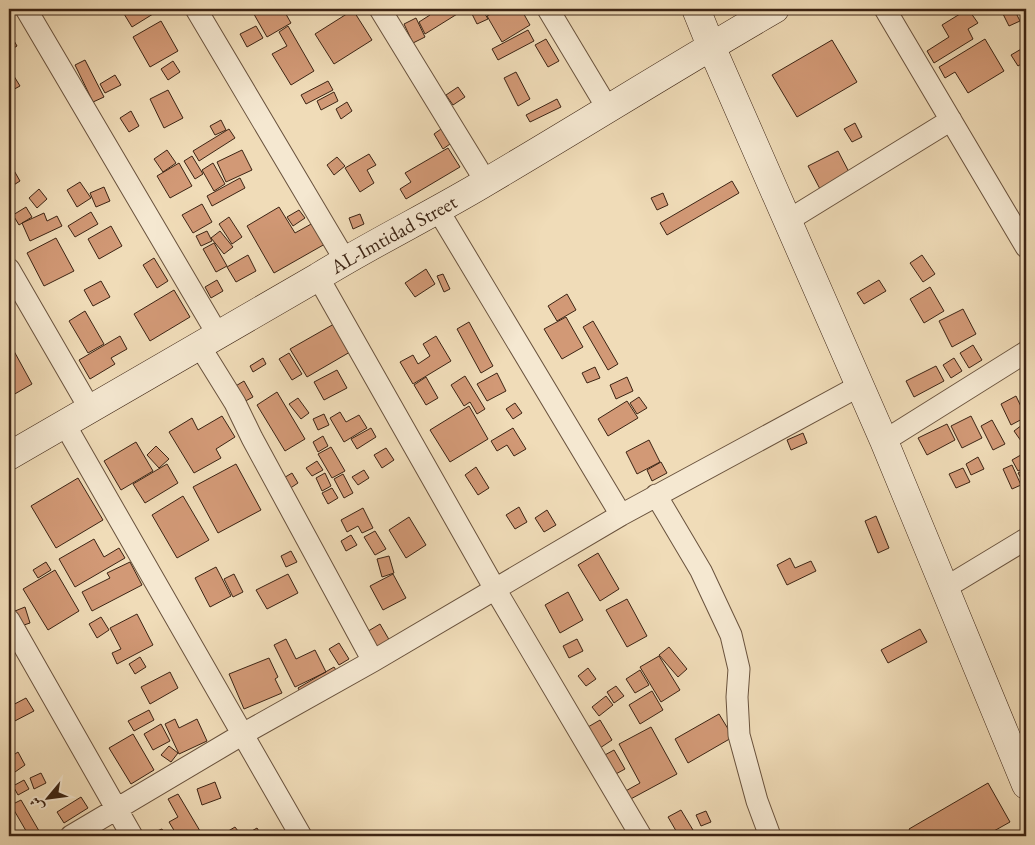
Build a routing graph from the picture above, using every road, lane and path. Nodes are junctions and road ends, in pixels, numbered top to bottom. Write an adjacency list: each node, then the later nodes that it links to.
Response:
1 (26, 9): 18 (street)
2 (196, 9): 15 (street)
3 (380, 9): 11 (street)
4 (548, 9): 9 (street)
5 (696, 9): 8 (street)
6 (775, 9): 8 (street, AL-Imtidad Street)
7 (885, 9): 10 (street)
8 (711, 46): 9 (street, AL-Imtidad Street); 13 (street)
9 (608, 109): 11 (street, AL-Imtidad Street)
10 (951, 120): 13 (street); 14 (street)
11 (486, 182): 12 (street, AL-Imtidad Street)
12 (438, 210): 15 (street, AL-Imtidad Street); 26 (street)
13 (787, 221): 20 (street)
14 (1026, 246)
15 (345, 260): 17 (street, AL-Imtidad Street)
16 (9, 269): 21 (street)
17 (318, 277): 18 (street, AL-Imtidad Street); 29 (street)
18 (209, 340): 21 (street, AL-Imtidad Street); 31 (street)
19 (1026, 352): 23 (street)
20 (859, 386): 23 (street); 25 (street)
21 (90, 409): 22 (street, AL-Imtidad Street)
22 (64, 423): 24 (street, AL-Imtidad Street); 32 (street)
23 (884, 441): 28 (street)
24 (9, 456)
25 (656, 495): 26 (street); 40 (street)
26 (621, 515): 29 (street)
27 (1026, 539): 28 (street)
28 (945, 588): 33 (street)
29 (495, 589): 31 (street); 39 (street)
30 (10, 627): 35 (street)
31 (373, 661): 32 (street)
32 (243, 734): 35 (street); 38 (street)
33 (1020, 749): 34 (street)
34 (1026, 785)
35 (116, 810): 36 (street); 37 (street)
36 (71, 836)
37 (132, 836)
38 (302, 836)
39 (641, 836)
40 (770, 836)

